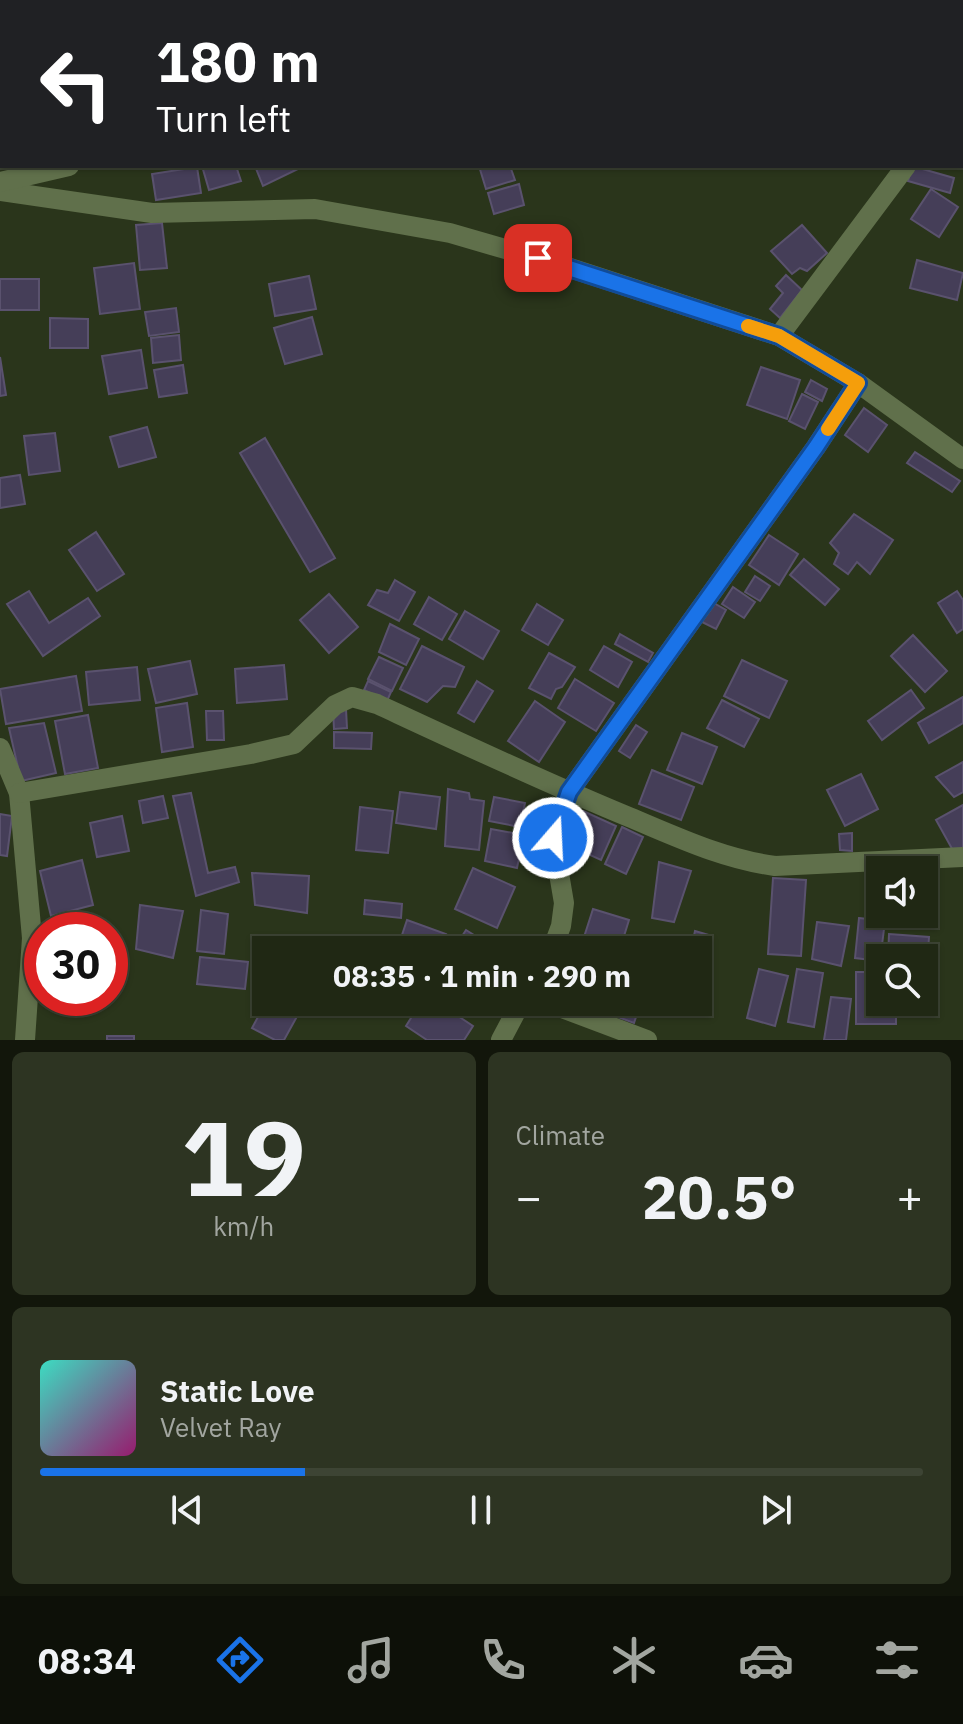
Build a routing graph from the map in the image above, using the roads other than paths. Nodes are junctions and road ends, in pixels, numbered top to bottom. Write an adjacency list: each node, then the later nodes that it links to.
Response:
1 (60, 168): 3 (street)
2 (905, 168): 5 (street)
3 (0, 182)
4 (0, 191): 5 (street)
5 (779, 336): 6 (street)
6 (858, 383): 7 (street); 9 (street)
7 (963, 459)
8 (0, 748): 10 (street)
9 (569, 792): 10 (street); 11 (street); 12 (street)
10 (19, 793): 15 (street)
11 (963, 857)
12 (557, 936)
13 (514, 1016): 16 (street)
14 (583, 1016): 17 (street)
15 (25, 1040)
16 (501, 1040)
17 (647, 1040)

